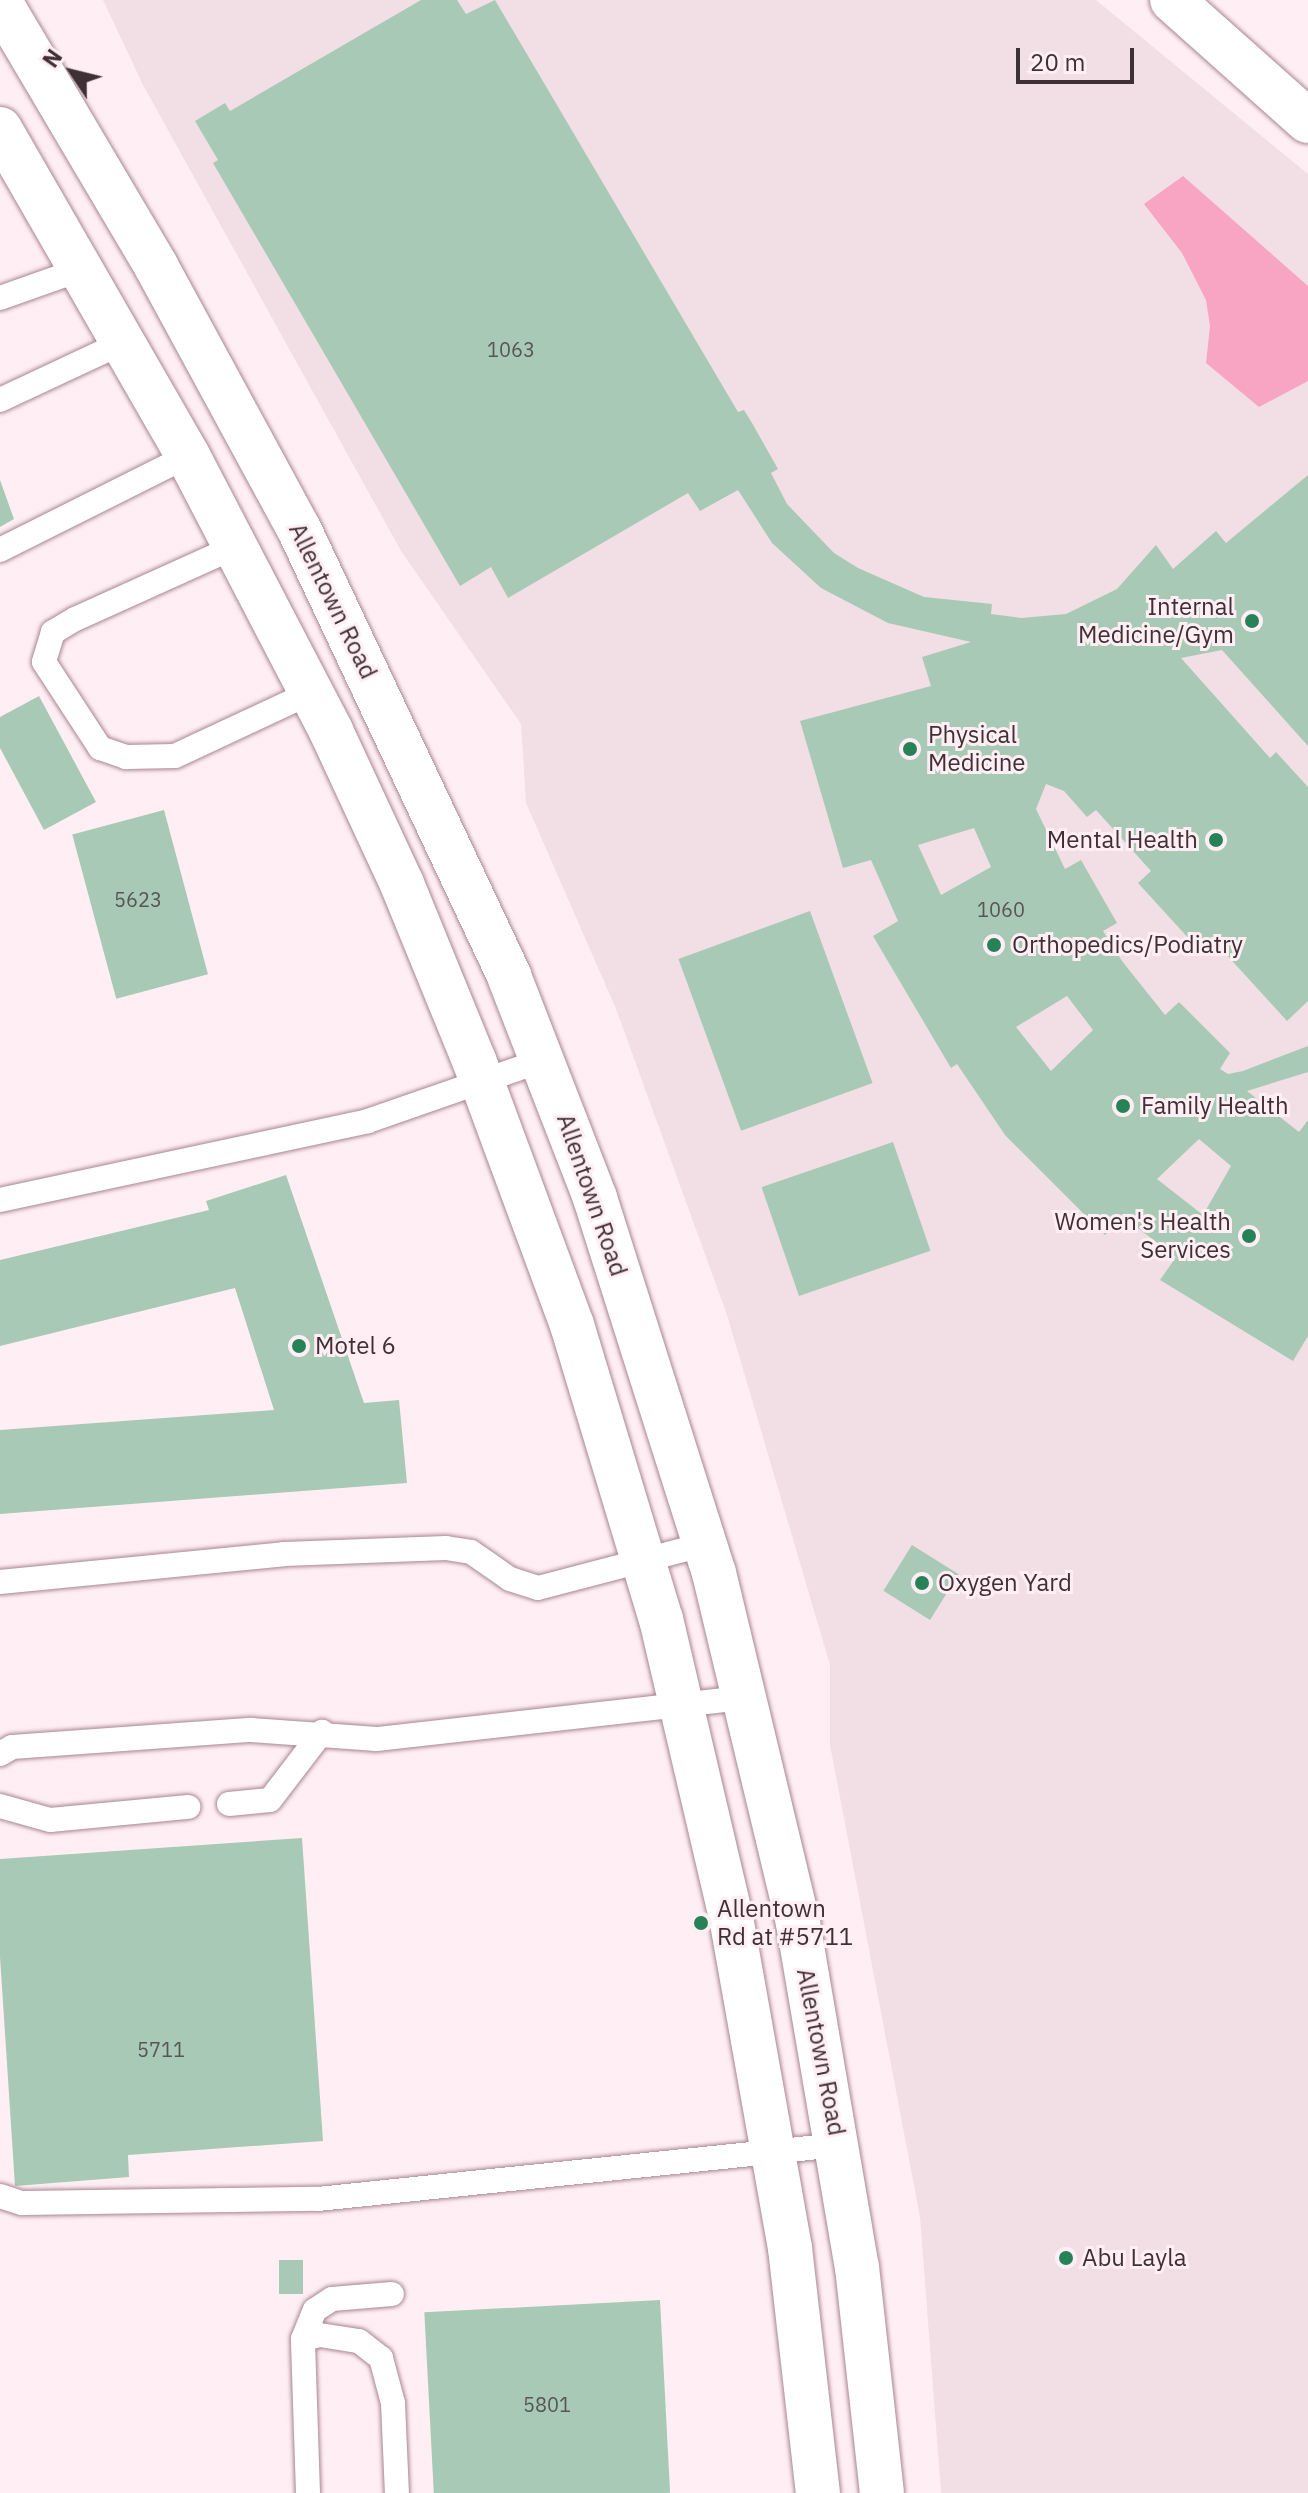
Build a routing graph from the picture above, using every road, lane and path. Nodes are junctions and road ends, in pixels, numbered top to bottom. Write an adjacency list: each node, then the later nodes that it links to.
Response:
1 (1172, 0): 3 (main road)
2 (0, 2): 13 (main road, Allentown Road)
3 (1308, 121)
4 (0, 129): 5 (main road)
5 (82, 269): 6 (lane); 7 (main road)
6 (0, 298)
7 (124, 342): 8 (lane); 9 (main road)
8 (0, 400)
9 (188, 456): 10 (main road); 11 (lane)
10 (237, 546): 12 (main road); 12 (lane)
11 (0, 550)
12 (312, 692): 14 (main road)
13 (543, 1060): 14 (lane); 16 (main road, Allentown Road)
14 (482, 1082): 15 (lane); 17 (main road)
15 (0, 1200)
16 (706, 1544): 17 (lane); 19 (main road, Allentown Road)
17 (644, 1561): 18 (lane); 20 (main road)
18 (0, 1582)
19 (744, 1698): 20 (lane); 26 (main road, Allentown Road)
20 (684, 1704): 21 (lane); 27 (main road)
21 (322, 1732): 22 (lane); 23 (lane)
22 (0, 1754)
23 (229, 1804)
24 (0, 1806): 25 (lane)
25 (188, 1807)
26 (838, 2145): 27 (lane); 34 (main road, Allentown Road)
27 (776, 2152): 28 (lane); 33 (main road)
28 (0, 2196)
29 (392, 2294): 30 (lane)
30 (303, 2339): 31 (lane); 32 (lane)
31 (308, 2493)
32 (397, 2493)
33 (818, 2493)
34 (882, 2493)

